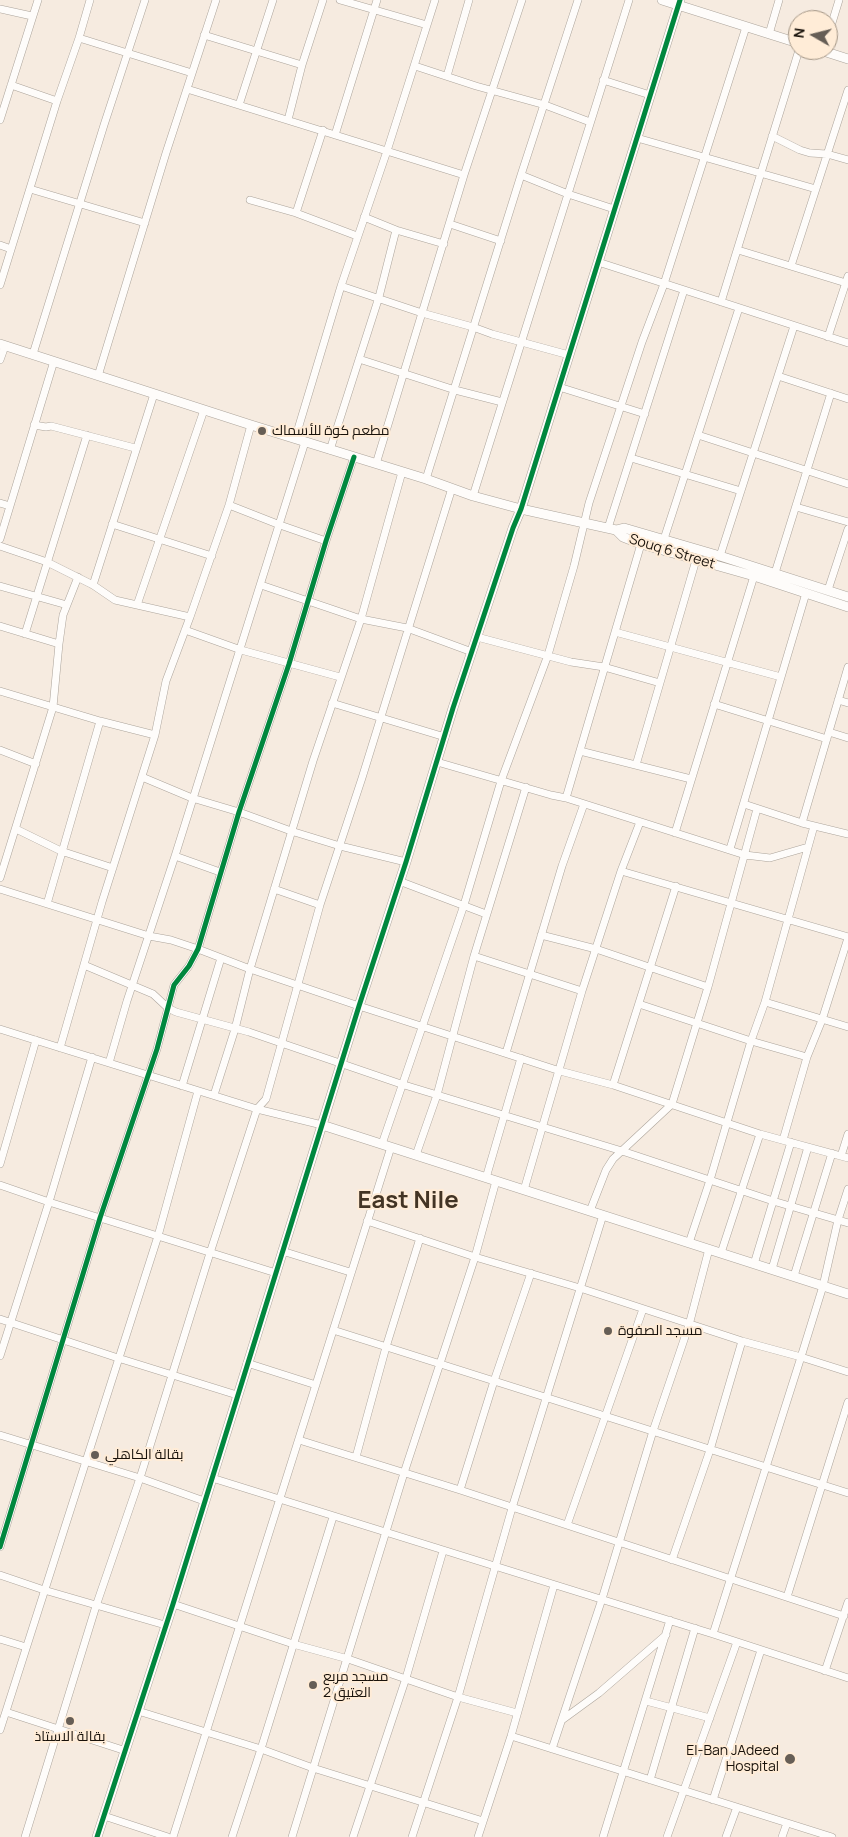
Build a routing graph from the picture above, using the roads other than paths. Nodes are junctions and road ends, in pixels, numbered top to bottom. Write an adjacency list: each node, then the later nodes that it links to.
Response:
1 (38, 0): 19 (street)
2 (90, 0): 24 (street)
3 (144, 0): 27 (street)
4 (216, 0): 23 (street)
5 (273, 0): 26 (street)
6 (322, 0): 29 (street)
7 (340, 0): 18 (street)
8 (377, 0): 18 (street)
9 (435, 0): 20 (street)
10 (469, 0): 32 (street)
11 (522, 0): 36 (street)
12 (578, 0): 41 (street)
13 (629, 0): 33 (street)
14 (662, 0): 16 (street)
15 (779, 0): 22 (street)
16 (679, 3): 21 (street); 38 (street)
17 (0, 9): 19 (street)
18 (374, 11): 20 (street); 46 (street)
19 (32, 16): 34 (street)
20 (427, 25): 30 (street)
21 (746, 27): 22 (street); 51 (street)
22 (769, 34): 25 (street)
23 (204, 35): 26 (street); 31 (street)
24 (79, 38): 27 (street); 39 (street)
25 (788, 40)
26 (256, 51): 29 (street); 40 (street)
27 (127, 52): 31 (street); 60 (street)
28 (796, 60): 47 (street)
29 (302, 65): 43 (street)
30 (415, 66): 32 (street); 49 (street)
31 (192, 73): 35 (street)
32 (447, 76): 36 (street)
33 (603, 80): 38 (street); 44 (street)
34 (11, 85): 39 (street); 42 (street)
35 (186, 89): 40 (street); 64 (street)
36 (493, 90): 41 (street); 54 (street)
37 (848, 90): 50 (street)
38 (650, 95): 48 (street)
39 (56, 101): 56 (street)
40 (239, 105): 43 (street)
41 (544, 106): 44 (street); 55 (street)
42 (0, 120)
43 (288, 120): 45 (street)
44 (590, 122): 58 (street)
45 (323, 130): 46 (street); 62 (street)
46 (335, 134): 49 (street)
47 (772, 136): 50 (street); 53 (street)
48 (637, 138): 51 (street); 61 (street)
49 (387, 151): 54 (street); 63 (street)
50 (827, 154): 52 (street); 57 (street)
51 (704, 158): 53 (street); 76 (street)
52 (848, 160)
53 (761, 173): 57 (street); 72 (street)
54 (464, 175): 65 (street)
55 (521, 175): 58 (street); 68 (street)
56 (30, 189): 60 (street); 71 (street)
57 (816, 189): 74 (street)
58 (568, 194): 61 (street); 87 (street)
59 (250, 200): 62 (street)
60 (80, 204): 64 (street); 90 (street)
61 (614, 209): 73 (street)
62 (296, 213): 67 (street)
63 (364, 217): 66 (street); 67 (street)
64 (145, 222): 96 (street)
65 (450, 224): 68 (street); 69 (street)
66 (396, 230): 69 (street); 80 (street)
67 (358, 236): 78 (street)
68 (501, 241): 85 (street)
69 (444, 244): 83 (street)
70 (0, 245): 71 (street)
71 (11, 249): 77 (street)
72 (738, 250): 74 (street); 81 (street)
73 (598, 262): 76 (street); 91 (street)
74 (791, 266): 75 (street)
75 (847, 280): 86 (street)
76 (664, 284): 79 (street); 104 (street)
77 (0, 285)
78 (341, 286): 80 (street); 111 (street)
79 (684, 290): 81 (street); 106 (street)
80 (379, 297): 83 (street); 93 (street)
81 (721, 302): 82 (street)
82 (739, 308): 84 (street); 110 (street)
83 (422, 313): 85 (street); 95 (street)
84 (794, 326): 86 (street); 97 (street)
85 (473, 327): 87 (street); 99 (street)
86 (828, 337): 88 (street)
87 (522, 343): 91 (street); 103 (street)
88 (848, 344)
89 (2, 345): 90 (street); 92 (street)
90 (33, 354): 94 (street)
91 (569, 355): 98 (street)
92 (0, 360)
93 (358, 360): 95 (street); 114 (street)
94 (54, 361): 96 (street); 107 (street)
95 (403, 375): 99 (street); 118 (street)
96 (98, 376): 101 (street)
97 (778, 376): 100 (street); 115 (street)
98 (559, 387): 104 (street); 131 (street)
99 (455, 390): 103 (street); 122 (street)
100 (831, 393): 102 (street); 119 (street)
101 (154, 394): 105 (street); 113 (street)
102 (848, 399)
103 (502, 402): 126 (street)
104 (621, 408): 106 (street); 132 (street)
105 (204, 410): 108 (street); 140 (street)
106 (645, 414): 117 (street)
107 (34, 424): 109 (street); 129 (street)
108 (251, 425): 111 (street); 128 (street)
109 (87, 435): 113 (street); 147 (street)
110 (698, 435): 115 (street); 121 (street)
111 (295, 439): 112 (street)
112 (305, 442): 114 (street); 135 (street)
113 (135, 448): 134 (street)
114 (330, 450): 116 (street)
115 (753, 452): 119 (street); 125 (street)
116 (354, 457): 118 (street); 141 (street)
117 (631, 458): 121 (street); 136 (street)
118 (376, 464): 120 (street)
119 (808, 470): 123 (street); 130 (street)
120 (402, 472): 122 (street); 163 (street)
121 (685, 474): 125 (street); 139 (street)
122 (426, 479): 124 (street)
123 (848, 484)
124 (452, 488): 126 (street); 165 (street)
125 (741, 490): 145 (street)
126 (473, 496): 131 (street)
127 (0, 503): 129 (street)
128 (229, 505): 135 (street); 144 (street)
129 (10, 506): 138 (street)
130 (796, 507): 133 (street); 148 (street)
131 (521, 509): 132 (street); 169 (street)
132 (584, 522): 136 (street); 174 (street)
133 (848, 522)
134 (112, 524): 140 (street); 151 (street)
135 (280, 526): 141 (street); 153 (street)
136 (612, 529): 139 (street, Souq 6 Street); 142 (street, Souq 6 Street)
137 (848, 529): 154 (street)
138 (0, 539)
139 (664, 539): 145 (street, Souq 6 Street)
140 (160, 540): 144 (street); 160 (street)
141 (326, 541): 158 (street)
142 (641, 544): 146 (street, Souq 6 Street); 167 (street)
143 (0, 546): 147 (street)
144 (212, 556): 162 (street)
145 (720, 556): 148 (street, Souq 6 Street)
146 (696, 560): 149 (street, Souq 6 Street); 171 (street)
147 (47, 562): 150 (street); 157 (street)
148 (775, 573): 154 (street, Souq 6 Street)
149 (754, 576): 155 (street, Souq 6 Street); 175 (street)
150 (78, 578): 151 (street); 159 (street)
151 (93, 585): 160 (street)
152 (0, 586): 157 (street)
153 (261, 586): 158 (street); 172 (street)
154 (828, 590): 156 (street, Souq 6 Street)
155 (806, 593): 161 (street, Souq 6 Street); 180 (street)
156 (848, 596)
157 (37, 597): 159 (street); 168 (street)
158 (307, 600): 163 (street); 176 (street)
159 (67, 605): 170 (street)
160 (137, 605): 162 (street)
161 (848, 607)
162 (190, 616): 166 (street)
163 (361, 618): 165 (street); 179 (street)
164 (0, 626): 168 (street)
165 (407, 628): 173 (street); 188 (street)
166 (185, 630): 172 (street); 191 (street)
167 (615, 632): 171 (street); 177 (street)
168 (25, 634): 170 (street)
169 (477, 637): 173 (street); 174 (street)
170 (59, 644): 187 (street)
171 (671, 646): 175 (street); 181 (street)
172 (241, 650): 176 (street); 204 (street)
173 (472, 652): 193 (street)
174 (548, 655): 177 (street); 202 (street)
175 (728, 661): 180 (street); 186 (street)
176 (289, 664): 179 (street); 209 (street)
177 (604, 667): 181 (street); 196 (street)
178 (848, 667): 183 (street)
179 (340, 677): 184 (street)
180 (781, 677): 190 (street)
181 (660, 683): 199 (street)
182 (0, 693): 187 (street)
183 (838, 700): 185 (street); 192 (street)
184 (332, 703): 188 (street); 214 (street)
185 (848, 703)
186 (714, 704): 190 (street); 201 (street)
187 (53, 707): 189 (street); 198 (street)
188 (380, 719): 193 (street); 217 (street)
189 (100, 721): 191 (street); 220 (street)
190 (768, 722): 192 (street); 207 (street)
191 (156, 735): 200 (street)
192 (828, 736): 194 (street); 211 (street)
193 (445, 737): 197 (street)
194 (848, 738)
195 (0, 750): 198 (street)
196 (580, 751): 199 (street); 205 (street)
197 (437, 762): 202 (street); 223 (street)
198 (36, 764): 213 (street)
199 (636, 765): 201 (street)
200 (142, 777): 204 (street); 224 (street)
201 (692, 778): 215 (street)
202 (501, 781): 203 (street); 235 (street)
203 (526, 787): 205 (street); 236 (street)
204 (192, 798): 209 (street); 222 (street)
205 (566, 798): 206 (street)
206 (584, 804): 210 (street); 239 (street)
207 (744, 804): 208 (street); 219 (street)
208 (757, 809): 211 (street); 221 (street)
209 (239, 812): 214 (street); 226 (street)
210 (640, 822): 215 (street); 225 (street)
211 (802, 823): 212 (street)
212 (814, 826): 216 (street); 218 (street)
213 (16, 829): 220 (street); 227 (street)
214 (291, 831): 217 (street); 231 (street)
215 (675, 833): 219 (street)
216 (848, 834)
217 (340, 846): 223 (street); 234 (street)
218 (808, 847): 221 (street); 238 (street)
219 (730, 849): 221 (street)
220 (61, 851): 224 (street); 233 (street)
221 (746, 855): 232 (street)
222 (175, 856): 226 (street); 240 (street)
223 (406, 862): 228 (street)
224 (113, 868): 237 (street)
225 (621, 871): 229 (street); 243 (street)
226 (220, 872): 242 (street)
227 (0, 878)
228 (399, 881): 235 (street); 256 (street)
229 (676, 886): 232 (street); 247 (street)
230 (0, 889): 233 (street)
231 (274, 889): 234 (street); 248 (street)
232 (731, 902): 238 (street); 252 (street)
233 (47, 904): 237 (street)
234 (320, 905): 250 (street)
235 (464, 905): 236 (street); 261 (street)
236 (486, 914): 244 (street)
237 (98, 919): 240 (street); 246 (street)
238 (789, 919): 241 (street); 254 (street)
239 (541, 935): 243 (street); 249 (street)
240 (149, 936): 242 (street); 251 (street)
241 (848, 937): 259 (street)
242 (198, 949): 245 (street); 257 (street)
243 (596, 950): 247 (street); 253 (street)
244 (474, 956): 249 (street); 265 (street)
245 (221, 958): 248 (street); 258 (street)
246 (84, 965): 251 (street); 269 (street)
247 (651, 968): 252 (street); 255 (street)
248 (250, 969): 250 (street); 264 (street)
249 (529, 973): 253 (street); 270 (street)
250 (296, 984): 256 (street); 268 (street)
251 (133, 985): 257 (street); 274 (street)
252 (708, 987): 260 (street)
253 (582, 992): 276 (street)
254 (765, 1002): 259 (street); 267 (street)
255 (639, 1004): 260 (street); 279 (street)
256 (359, 1006): 261 (street); 275 (street)
257 (168, 1008): 258 (street); 277 (street)
258 (203, 1020): 264 (street); 280 (street)
259 (822, 1020): 262 (street); 272 (street)
260 (696, 1023): 267 (street); 284 (street)
261 (423, 1025): 265 (street); 278 (street)
262 (848, 1027)
263 (0, 1029): 266 (street)
264 (235, 1029): 268 (street); 282 (street)
265 (452, 1034): 270 (street); 283 (street)
266 (36, 1040): 269 (street); 300 (street)
267 (751, 1041): 272 (street); 287 (street)
268 (281, 1044): 275 (street); 285 (street)
269 (60, 1048): 271 (street)
270 (506, 1053): 273 (street)
271 (92, 1057): 274 (street); 309 (street)
272 (807, 1057): 292 (street)
273 (521, 1058): 276 (street); 286 (street)
274 (109, 1063): 277 (street)
275 (341, 1064): 278 (street); 288 (street)
276 (560, 1071): 279 (street); 289 (street)
277 (149, 1075): 280 (street); 314 (street)
278 (402, 1084): 283 (street); 294 (street)
279 (613, 1085): 284 (street)
280 (182, 1086): 281 (street)
281 (198, 1091): 282 (street); 318 (street)
282 (214, 1095): 285 (street)
283 (436, 1095): 286 (street); 298 (street)
284 (672, 1104): 287 (street); 296 (street)
285 (257, 1109): 288 (street); 323 (street)
286 (504, 1115): 289 (street); 301 (street)
287 (726, 1123): 290 (street); 302 (street)
288 (322, 1125): 294 (street); 322 (street)
289 (544, 1128): 296 (street); 306 (street)
290 (760, 1134): 292 (street); 307 (street)
291 (848, 1134): 299 (street)
292 (783, 1140): 293 (street)
293 (791, 1142): 295 (street); 308 (street)
294 (386, 1146): 298 (street); 316 (street)
295 (808, 1147): 297 (street); 310 (street)
296 (622, 1151): 302 (street); 311 (street)
297 (832, 1154): 299 (street); 312 (street)
298 (416, 1156): 301 (street)
299 (845, 1157)
300 (0, 1164)
301 (486, 1178): 303 (street)
302 (710, 1180): 307 (street); 320 (street)
303 (496, 1181): 306 (street); 325 (street)
304 (0, 1185): 309 (street)
305 (848, 1189): 315 (street)
306 (524, 1190): 311 (street)
307 (743, 1190): 308 (street); 324 (street)
308 (773, 1201): 310 (street); 326 (street)
309 (49, 1202): 314 (street); 337 (street)
310 (790, 1206): 312 (street); 327 (street)
311 (590, 1211): 313 (street)
312 (814, 1213): 315 (street); 331 (street)
313 (603, 1215): 320 (street); 333 (street)
314 (100, 1218): 318 (street); 340 (street)
315 (838, 1220): 317 (street); 332 (street)
316 (367, 1221): 319 (street); 328 (street)
317 (848, 1223)
318 (158, 1236): 323 (street); 345 (street)
319 (420, 1238): 325 (street); 342 (street)
320 (689, 1243): 321 (street)
321 (709, 1249): 324 (street); 338 (street)
322 (282, 1251): 328 (street); 329 (street)
323 (210, 1253): 329 (street); 349 (street)
324 (721, 1253): 326 (street)
325 (475, 1257): 330 (street); 347 (street)
326 (754, 1264): 327 (street)
327 (772, 1269): 331 (street)
328 (350, 1272): 339 (street)
329 (276, 1273): 346 (street)
330 (530, 1273): 333 (street); 350 (street)
331 (794, 1276): 332 (street)
332 (823, 1286): 334 (street); 344 (street)
333 (580, 1288): 335 (street); 353 (street)
334 (848, 1294)
335 (643, 1309): 338 (street); 355 (street)
336 (0, 1319): 337 (street)
337 (11, 1323): 340 (street); 343 (street)
338 (688, 1324): 341 (street); 356 (street)
339 (333, 1330): 342 (street); 351 (street)
340 (62, 1340): 345 (street); 359 (street)
341 (742, 1342): 344 (street); 360 (street)
342 (386, 1347): 347 (street); 361 (street)
343 (0, 1356)
344 (801, 1357): 348 (street); 363 (street)
345 (118, 1358): 349 (street); 362 (street)
346 (247, 1363): 351 (street); 352 (street)
347 (440, 1364): 350 (street); 364 (street)
348 (848, 1372)
349 (173, 1375): 352 (street); 365 (street)
350 (494, 1381): 353 (street); 368 (street)
351 (316, 1385): 358 (street)
352 (236, 1395): 366 (street)
353 (547, 1398): 355 (street); 372 (street)
354 (848, 1402): 367 (street)
355 (605, 1416): 356 (street); 374 (street)
356 (653, 1431): 360 (street); 376 (street)
357 (0, 1435): 359 (street)
358 (298, 1440): 361 (street); 370 (street)
359 (32, 1444): 362 (street); 377 (street)
360 (710, 1450): 363 (street); 379 (street)
361 (356, 1457): 364 (street)
362 (86, 1461): 365 (street); 384 (street)
363 (766, 1468): 367 (street); 382 (street)
364 (404, 1473): 368 (street); 375 (street)
365 (140, 1478): 371 (street); 389 (street)
366 (212, 1478): 370 (street); 371 (street)
367 (823, 1485): 369 (street); 385 (street)
368 (460, 1490): 372 (street)
369 (848, 1493)
370 (280, 1498): 373 (street); 393 (street)
371 (204, 1500): 388 (street)
372 (512, 1508): 374 (street); 380 (street)
373 (333, 1516): 375 (street); 399 (street)
374 (567, 1525): 376 (street)
375 (387, 1533): 378 (street); 402 (street)
376 (619, 1544): 379 (street); 386 (street)
377 (0, 1547)
378 (443, 1550): 380 (street); 404 (street)
379 (672, 1560): 382 (street)
380 (496, 1567): 383 (street); 406 (street)
381 (0, 1575): 384 (street)
382 (731, 1580): 385 (street); 395 (street)
383 (554, 1585): 386 (street); 411 (street)
384 (44, 1590): 389 (street); 400 (street)
385 (787, 1597): 390 (street)
386 (602, 1599): 391 (street); 413 (street)
387 (848, 1602): 390 (street)
388 (173, 1604): 392 (street); 393 (street)
389 (96, 1606): 392 (street); 414 (street)
390 (844, 1616): 403 (street)
391 (670, 1620): 394 (street); 396 (street)
392 (166, 1625): 409 (street)
393 (239, 1626): 399 (street); 416 (street)
394 (696, 1628): 395 (street); 408 (street)
395 (713, 1634): 398 (street)
396 (666, 1635): 407 (street); 413 (street)
397 (0, 1639): 400 (street)
398 (737, 1642): 401 (street); 412 (street)
399 (293, 1644): 402 (street); 418 (street)
400 (26, 1647): 410 (street)
401 (761, 1650): 403 (street); 426 (street)
402 (348, 1659): 404 (street); 421 (street)
403 (825, 1671): 405 (street)
404 (406, 1678): 406 (street); 424 (street)
405 (848, 1678)
406 (458, 1696): 411 (street); 427 (street)
407 (646, 1701): 408 (street); 422 (street)
408 (671, 1708): 412 (street); 423 (street)
409 (138, 1711): 416 (street); 420 (street)
410 (6, 1712): 414 (street); 415 (street)
411 (517, 1713): 417 (street)
412 (710, 1718): 425 (street)
413 (562, 1721): 419 (street)
414 (58, 1728): 420 (street); 432 (street)
415 (0, 1730)
416 (206, 1732): 418 (street); 435 (street)
417 (511, 1736): 419 (street); 430 (street)
418 (262, 1749): 421 (street); 436 (street)
419 (552, 1749): 422 (street)
420 (126, 1750): 429 (street)
421 (313, 1768): 424 (street); 437 (street)
422 (624, 1772): 423 (street); 441 (street)
423 (650, 1780): 425 (street)
424 (369, 1785): 427 (street); 438 (street)
425 (683, 1790): 426 (street); 442 (street)
426 (713, 1800): 428 (street)
427 (423, 1802): 430 (street); 439 (street)
428 (737, 1807): 431 (street); 443 (street)
429 (104, 1816): 433 (street); 434 (street)
430 (483, 1821): 440 (street)
431 (787, 1823): 444 (street); 445 (street)
432 (25, 1837)
433 (97, 1837)
434 (168, 1837)
435 (173, 1837)
436 (232, 1837)
437 (292, 1837)
438 (353, 1837)
439 (412, 1837)
440 (478, 1837)
441 (602, 1837)
442 (667, 1837)
443 (726, 1837)
444 (782, 1837)
445 (832, 1837)

